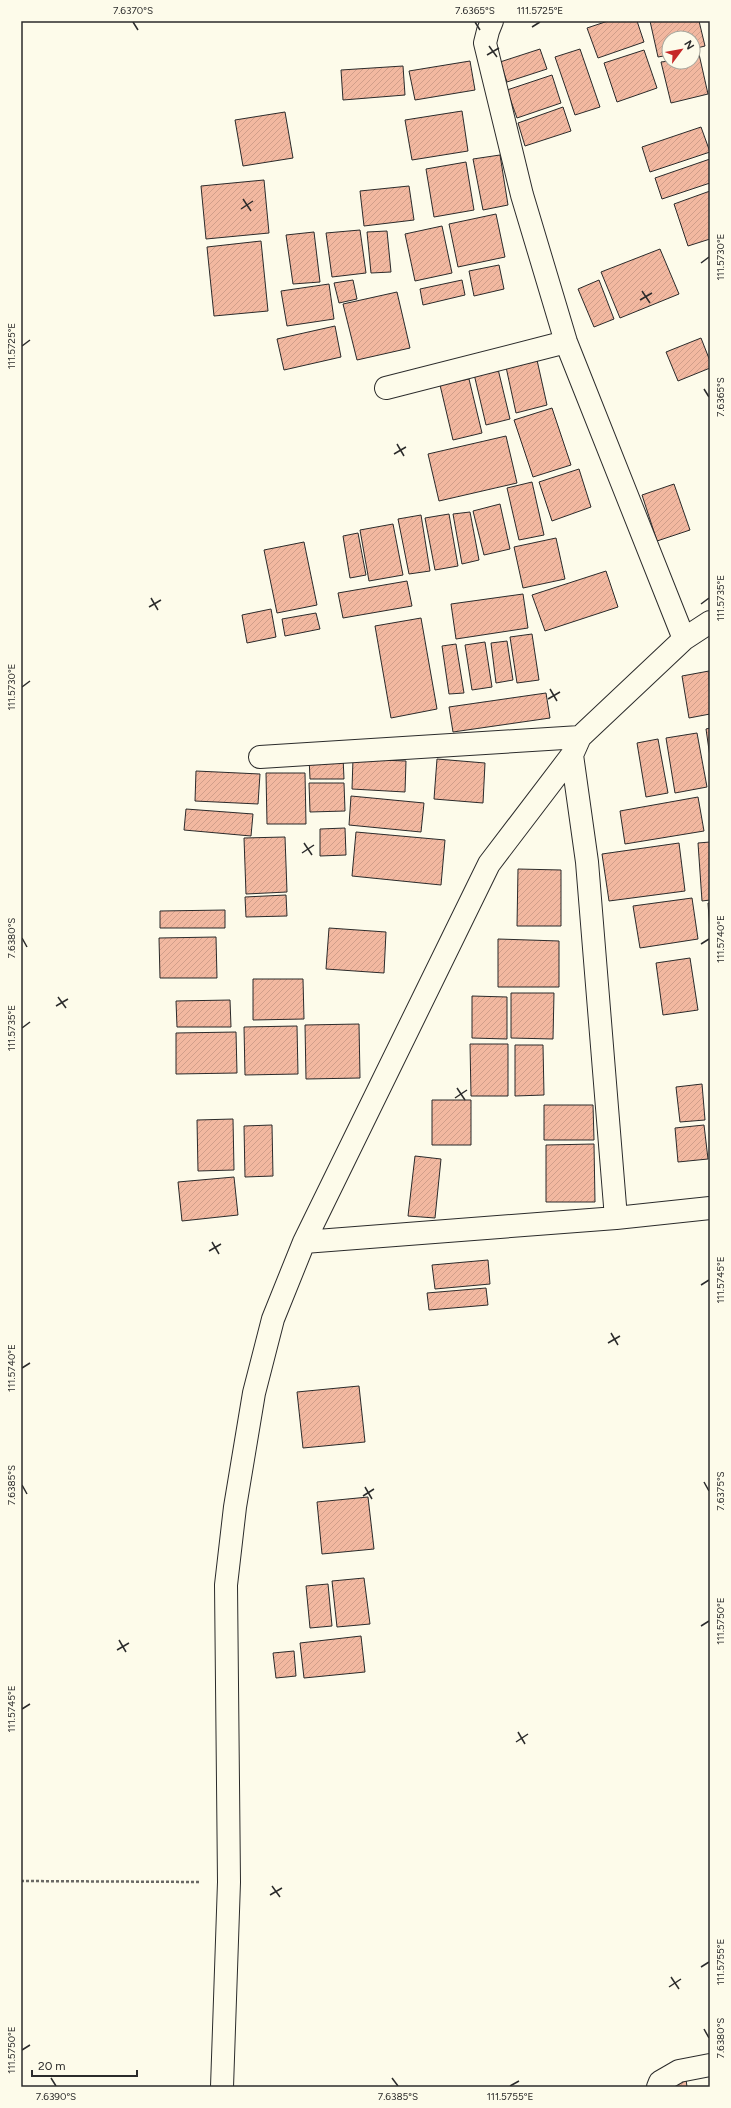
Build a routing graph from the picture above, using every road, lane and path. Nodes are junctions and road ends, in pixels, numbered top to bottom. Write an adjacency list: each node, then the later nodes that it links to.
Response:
1 (492, 21): 2 (street)
2 (566, 342): 3 (street); 5 (street)
3 (386, 388)
4 (710, 622): 5 (street)
5 (684, 639): 6 (street)
6 (576, 746): 7 (street); 9 (street); 10 (street)
7 (260, 756)
8 (710, 1208): 9 (street)
9 (616, 1218): 10 (street)
10 (304, 1242): 12 (street)
11 (21, 1881): 12 (path)
12 (229, 1882): 14 (street)
13 (710, 2066): 15 (street)
14 (222, 2087)
15 (658, 2087)

